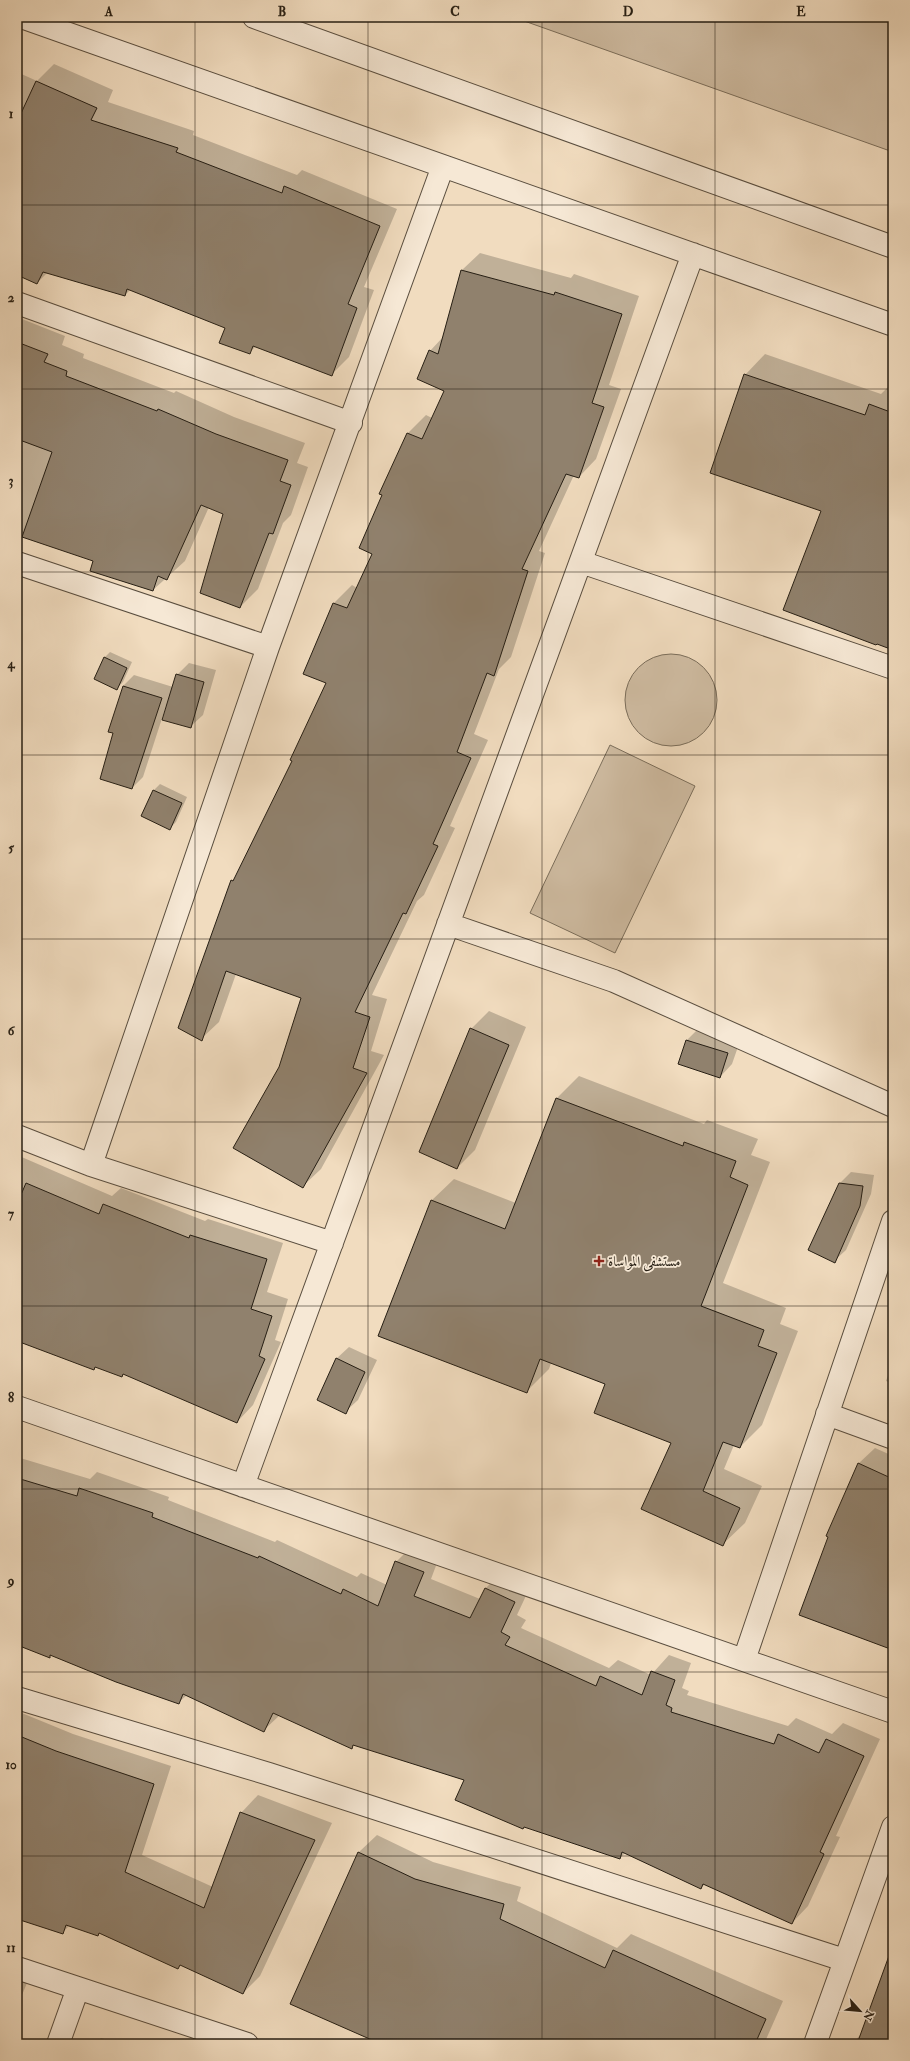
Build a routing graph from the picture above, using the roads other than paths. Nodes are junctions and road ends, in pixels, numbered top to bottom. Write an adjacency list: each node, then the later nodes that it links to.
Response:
1 (22, 17): 3 (street)
2 (254, 17): 4 (street)
3 (443, 166): 5 (street); 8 (street)
4 (893, 247)
5 (693, 254): 7 (street); 9 (street)
6 (17, 303): 8 (street)
7 (893, 325)
8 (351, 423): 11 (street)
9 (581, 562): 12 (street); 13 (street)
10 (17, 563): 11 (street)
11 (268, 647): 16 (street)
12 (893, 668)
13 (448, 924): 14 (street); 18 (street)
14 (893, 1106)
15 (17, 1136): 16 (street)
16 (91, 1165): 18 (street)
17 (893, 1221): 20 (street)
18 (332, 1242): 22 (street)
19 (17, 1407): 22 (street)
20 (827, 1414): 21 (street); 23 (street)
21 (893, 1438)
22 (243, 1486): 23 (street)
23 (744, 1660): 25 (street)
24 (17, 1698): 27 (street)
25 (893, 1712)
26 (893, 1827): 27 (street)
27 (844, 1960): 32 (street)
28 (17, 1968): 29 (street)
29 (78, 1988): 30 (street); 31 (street)
30 (58, 2044)
31 (247, 2044)
32 (815, 2044)

